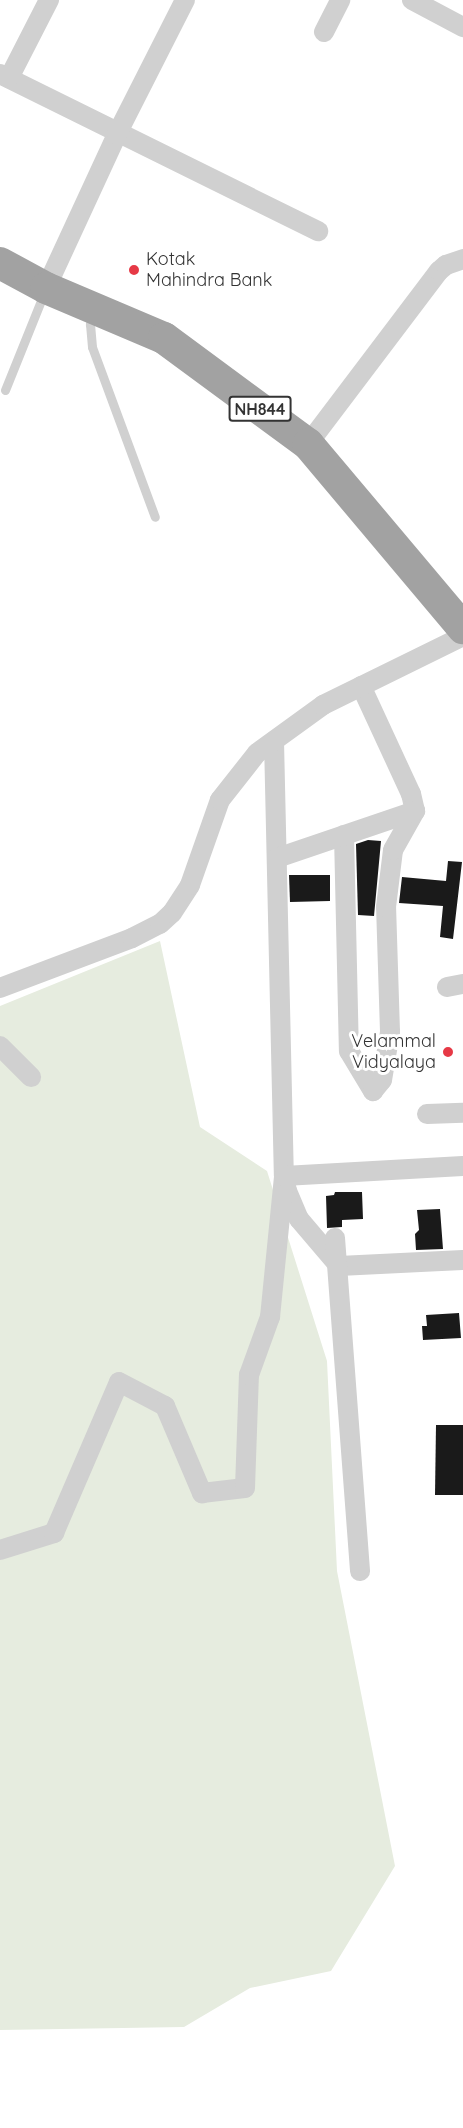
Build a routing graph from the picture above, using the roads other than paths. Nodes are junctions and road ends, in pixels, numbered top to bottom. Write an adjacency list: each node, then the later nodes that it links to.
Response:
1 (49, 0): 7 (street)
2 (184, 0): 8 (street)
3 (340, 0): 6 (street)
4 (412, 0): 5 (street)
5 (463, 27)
6 (324, 32)
7 (4, 76): 8 (street)
8 (117, 134): 9 (street); 12 (street)
9 (318, 231)
10 (463, 259): 15 (street)
11 (0, 263): 12 (highway, NH844)
12 (46, 288): 13 (highway, NH844); 14 (lane)
13 (99, 310): 15 (highway, NH844); 16 (lane)
14 (5, 390)
15 (308, 444): 17 (highway, NH844)
16 (155, 517)
17 (463, 628)
18 (463, 636): 19 (street)
19 (361, 686): 20 (street); 21 (street)
20 (274, 741): 23 (street); 24 (street)
21 (415, 811): 22 (street); 22 (street)
22 (344, 835): 23 (street)
23 (277, 858): 30 (street)
24 (0, 988)
25 (0, 1046): 26 (street)
26 (31, 1077)
27 (463, 1113): 28 (street)
28 (427, 1114)
29 (463, 1166): 30 (street)
30 (284, 1176): 33 (street); 34 (street)
31 (335, 1238): 33 (street)
32 (463, 1260): 33 (street)
33 (339, 1266): 35 (street)
34 (0, 1550)
35 (360, 1571)

